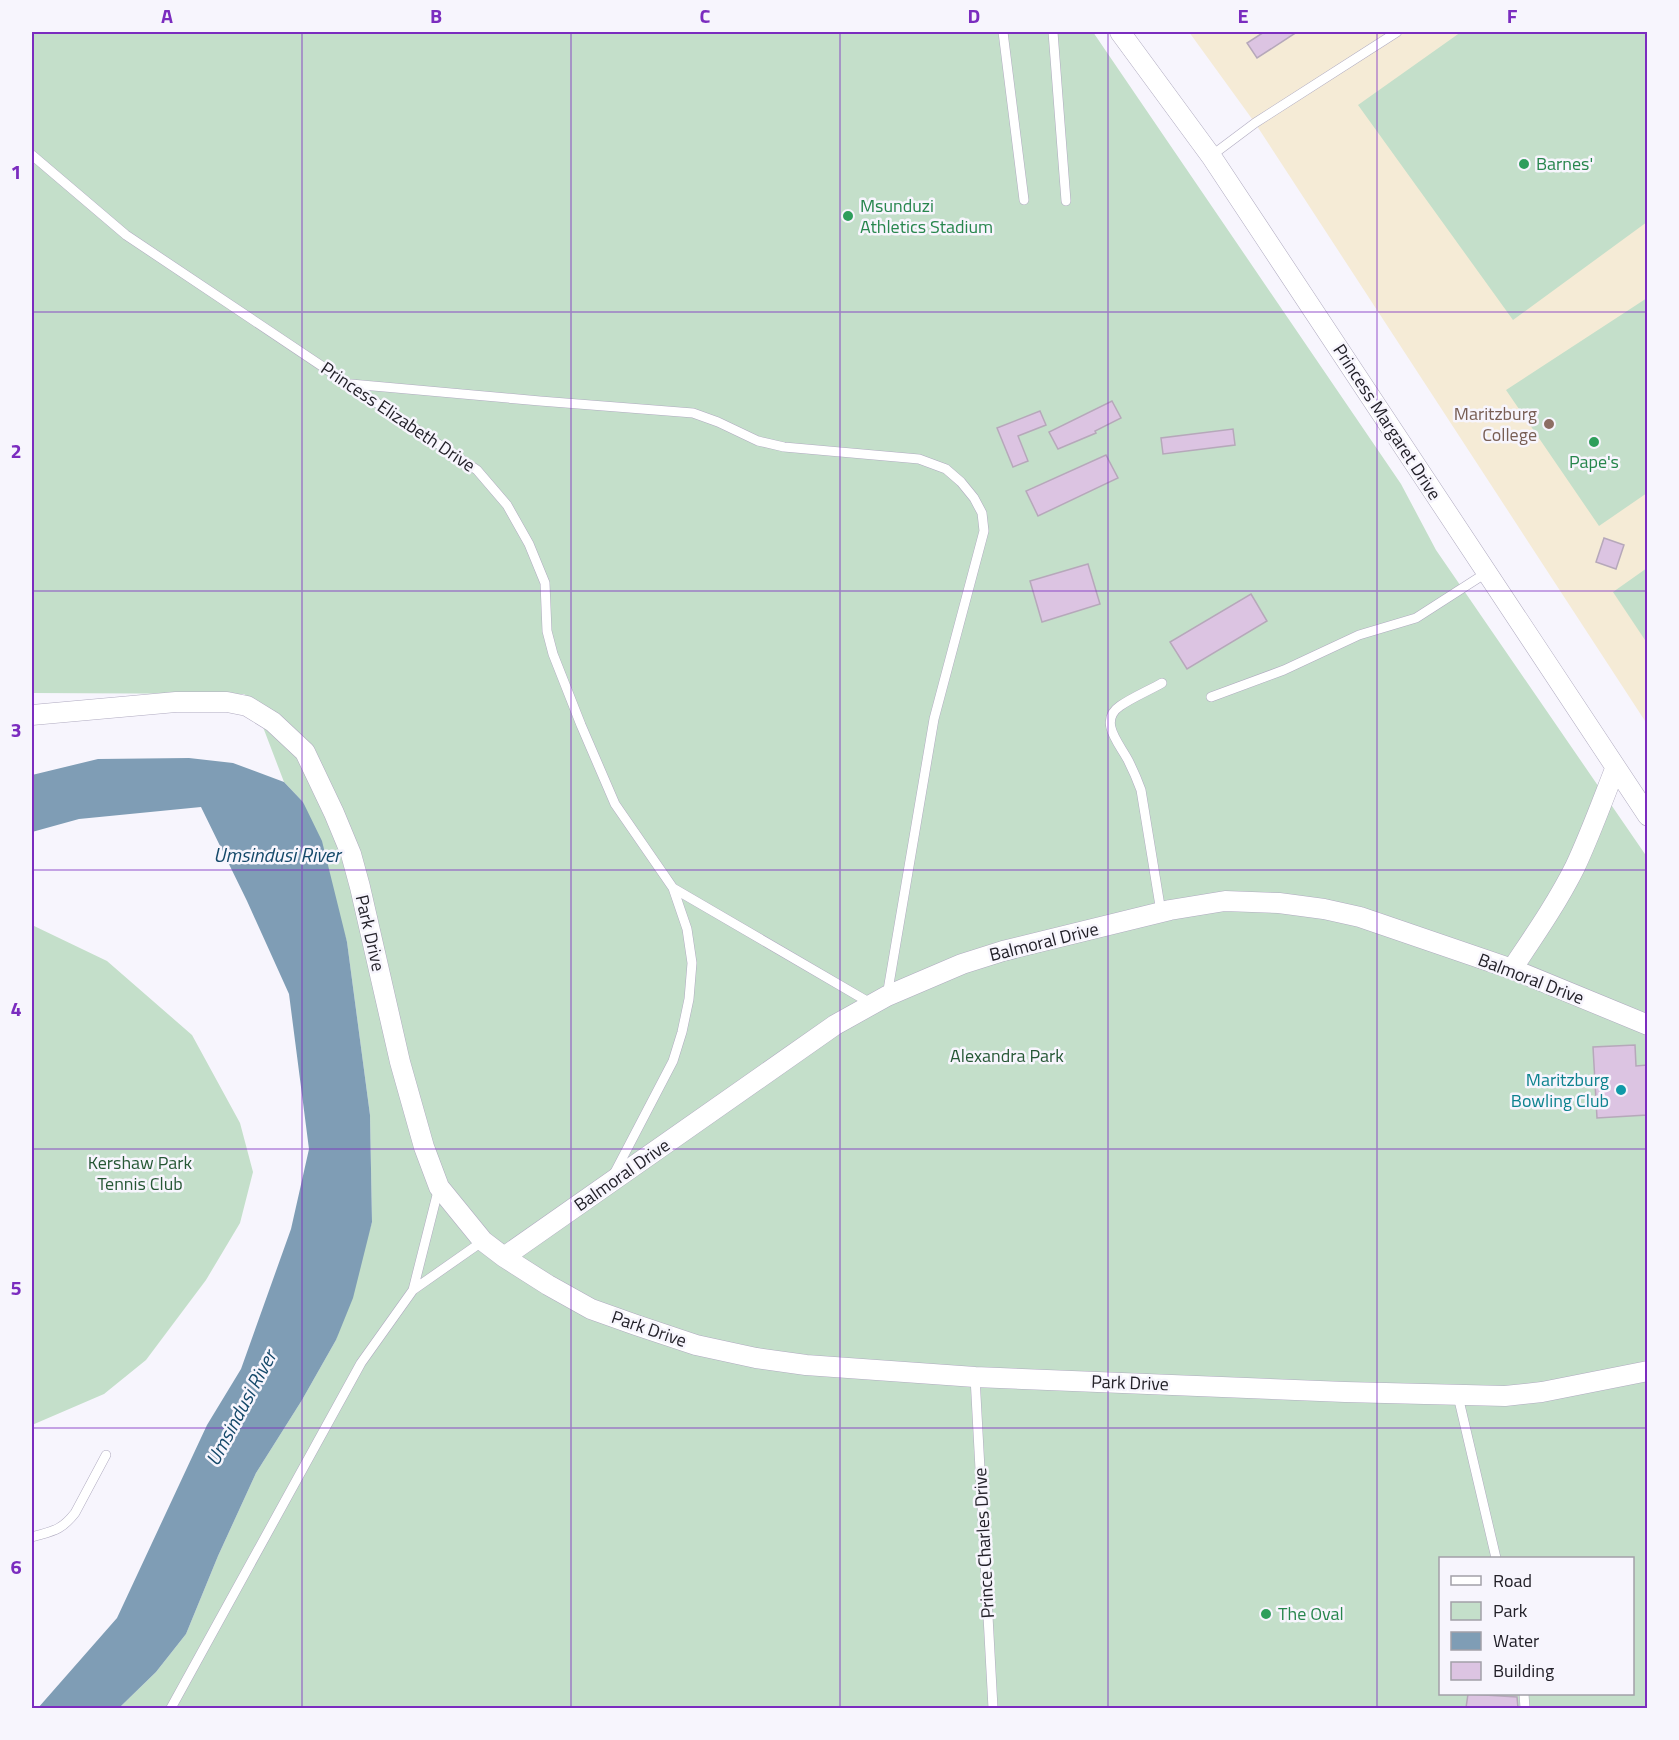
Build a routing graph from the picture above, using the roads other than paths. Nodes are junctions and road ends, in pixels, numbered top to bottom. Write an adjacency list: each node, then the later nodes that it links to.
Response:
1 (1003, 32): 7 (lane)
2 (1053, 32): 8 (lane)
3 (1120, 32): 6 (street, Princess Margaret Drive)
4 (1397, 32): 6 (lane)
5 (32, 155): 9 (lane, Princess Elizabeth Drive)
6 (1211, 156): 10 (street, Princess Margaret Drive)
7 (1024, 200)
8 (1066, 201)
9 (349, 384): 16 (lane, Princess Elizabeth Drive); 19 (lane)
10 (1486, 573): 12 (lane); 14 (street, Princess Margaret Drive)
11 (1162, 683): 17 (lane)
12 (1211, 697)
13 (32, 715): 22 (street, Park Drive)
14 (1615, 769): 15 (street, Princess Margaret Drive); 18 (street)
15 (1647, 816)
16 (673, 888): 19 (lane); 21 (lane, Princess Elizabeth Drive)
17 (1161, 912): 18 (street, Balmoral Drive); 19 (street, Balmoral Drive)
18 (1512, 969): 20 (street, Balmoral Drive)
19 (879, 1000): 21 (street, Balmoral Drive)
20 (1647, 1025)
21 (608, 1185): 24 (street, Balmoral Drive)
22 (439, 1187): 23 (street, Park Drive); 25 (lane)
23 (483, 1241): 24 (street, Park Drive); 25 (lane)
24 (504, 1257): 27 (street, Park Drive)
25 (413, 1290): 32 (lane)
26 (1647, 1371): 28 (street, Park Drive)
27 (975, 1377): 28 (street, Park Drive); 33 (lane, Prince Charles Drive)
28 (1458, 1396): 31 (lane)
29 (105, 1455): 30 (lane)
30 (32, 1537)
31 (1496, 1557)
32 (171, 1708)
33 (993, 1708)

